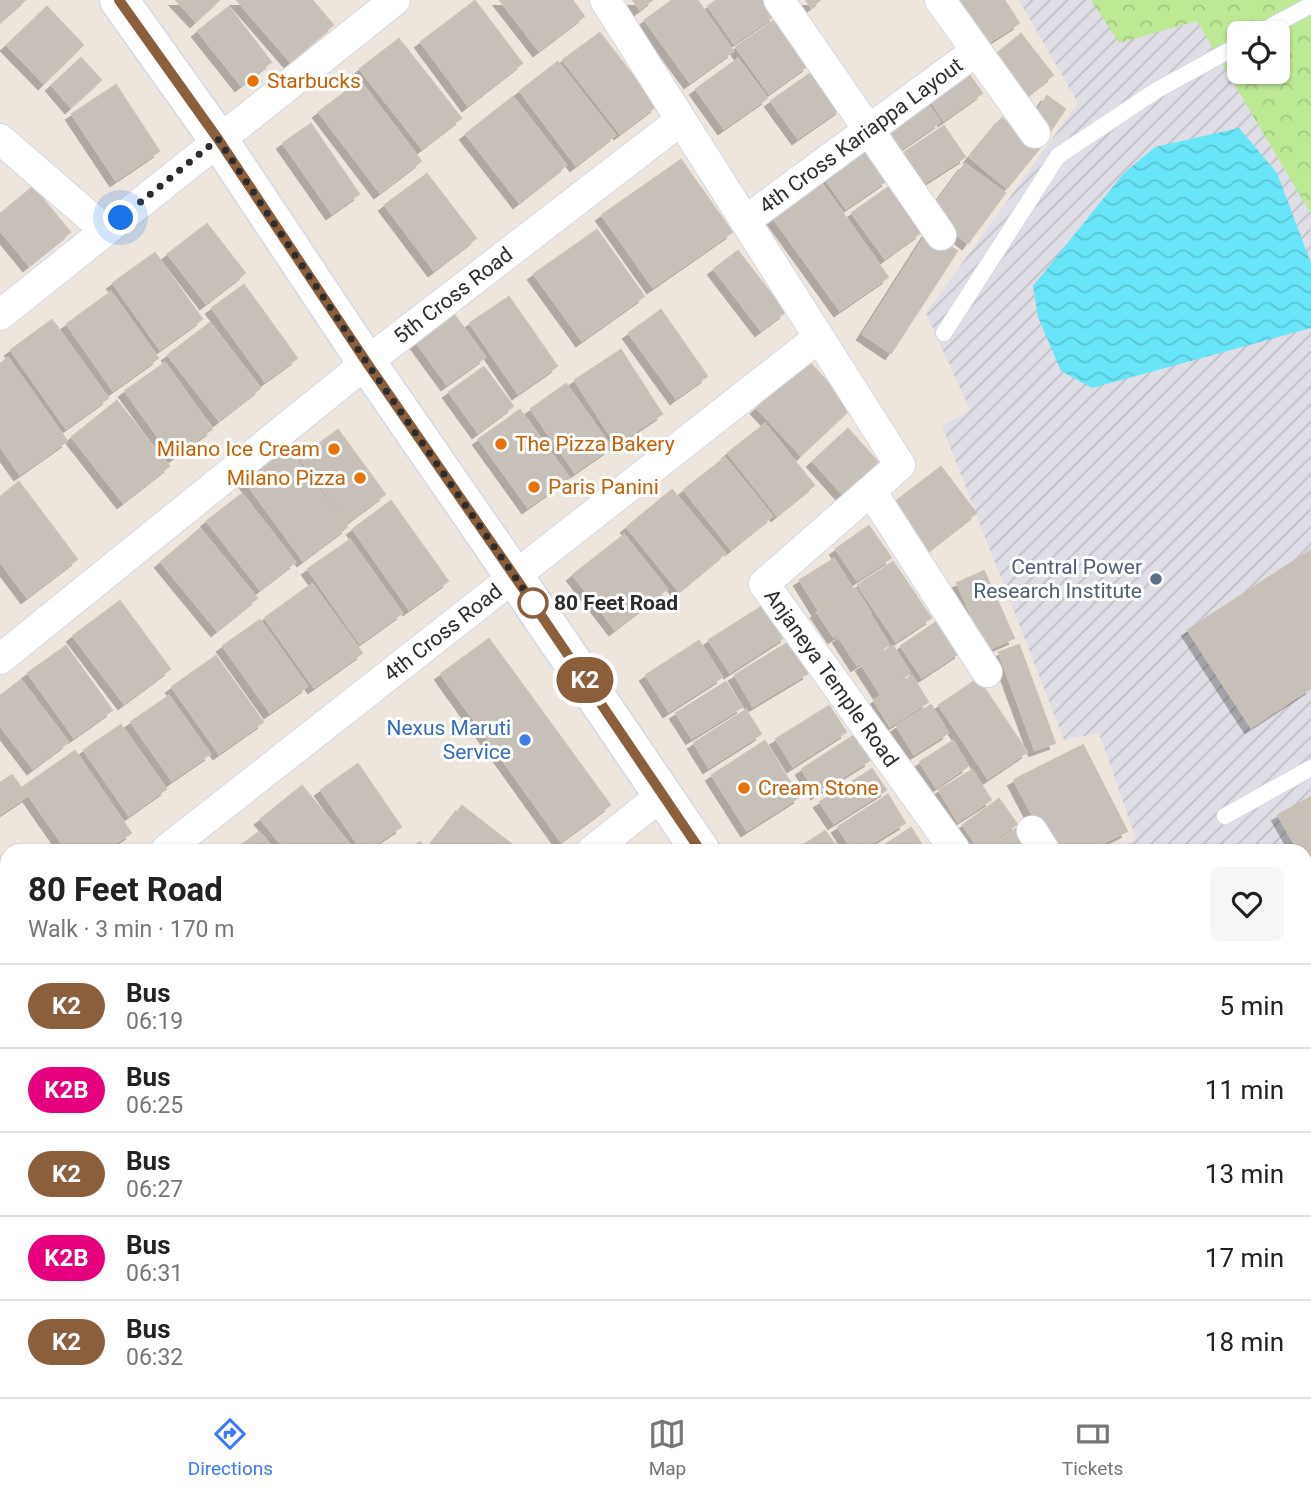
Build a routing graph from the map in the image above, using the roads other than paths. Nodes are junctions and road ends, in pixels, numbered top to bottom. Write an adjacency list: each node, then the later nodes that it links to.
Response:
1 (119, 0): 14 (street)
2 (395, 0): 14 (street)
3 (605, 0): 10 (street)
4 (779, 0): 11 (street)
5 (940, 0): 8 (street)
6 (1311, 5): 7 (lane)
7 (1281, 21)
8 (976, 51): 11 (street, 4th Cross Kariappa Layout); 12 (street)
9 (1227, 52): 19 (lane)
10 (681, 120): 15 (street); 21 (street, 5th Cross Road)
11 (869, 129): 15 (street, 4th Cross Kariappa Layout); 17 (street)
12 (1035, 134)
13 (0, 139): 16 (street)
14 (218, 139): 16 (street); 21 (street)
15 (745, 221): 20 (street)
16 (105, 230): 18 (street)
17 (941, 236)
18 (0, 314)
19 (944, 333)
20 (818, 338): 22 (street, Anjaneya Temple Road); 23 (street, 4th Cross Road)
21 (367, 363): 23 (street); 24 (street, 5th Cross Road)
22 (871, 491): 25 (street); 32 (street, Anjaneya Temple Road)
23 (514, 576): 27 (street); 29 (street, 4th Cross Road)
24 (0, 659)
25 (987, 672)
26 (1311, 768): 28 (lane)
27 (662, 794): 30 (street); 31 (street)
28 (1225, 816)
29 (174, 844)
30 (600, 844)
31 (696, 844)
32 (950, 844)

